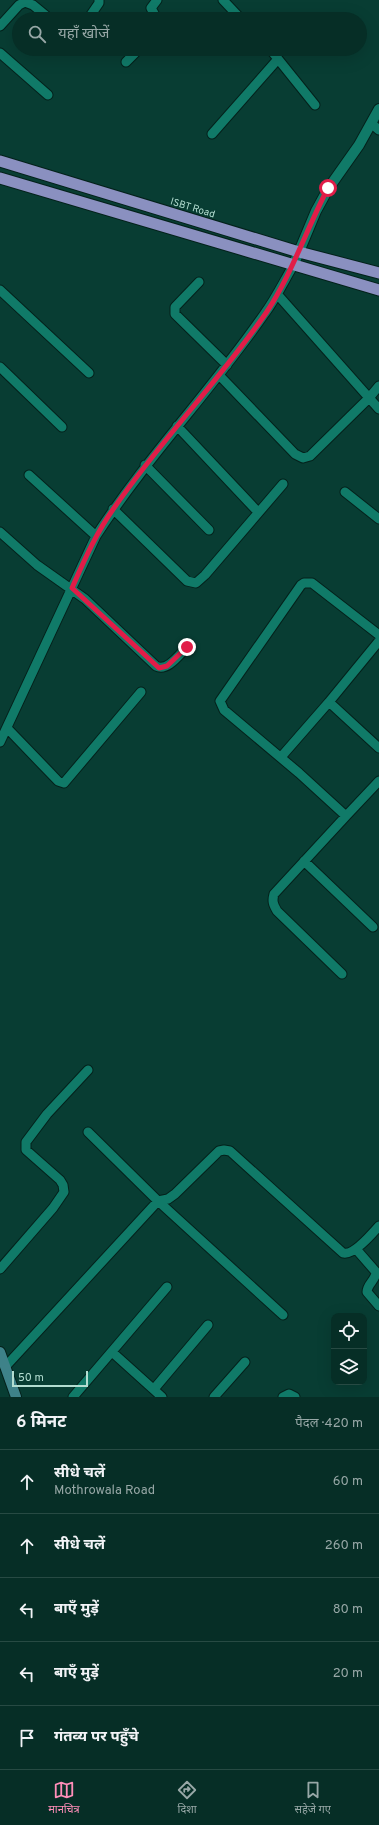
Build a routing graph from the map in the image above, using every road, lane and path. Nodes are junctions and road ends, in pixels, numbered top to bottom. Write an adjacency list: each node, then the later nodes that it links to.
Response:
1 (99, 0): 6 (street)
2 (157, 0): 7 (street)
3 (223, 0): 8 (street)
4 (13, 12): 5 (street)
5 (42, 12)
6 (93, 12)
7 (154, 12)
8 (234, 12)
9 (12, 13): 10 (street)
10 (0, 26)
11 (0, 53): 16 (street)
12 (132, 56): 15 (street)
13 (276, 56): 14 (street)
14 (278, 59): 17 (street); 20 (street)
15 (126, 62)
16 (48, 95)
17 (315, 105)
18 (379, 109): 19 (street)
19 (375, 127): 23 (street)
20 (212, 134)
21 (0, 161): 23 (highway, ISBT Road)
22 (0, 178): 24 (highway)
23 (299, 252): 24 (street); 25 (highway, ISBT Road)
24 (293, 266): 28 (highway); 29 (street)
25 (379, 272)
26 (199, 282): 30 (street)
27 (0, 290): 32 (street)
28 (379, 290)
29 (277, 294): 30 (street); 35 (street)
30 (227, 365): 33 (street)
31 (0, 367): 38 (street)
32 (88, 373)
33 (219, 375): 35 (street); 37 (street)
34 (379, 386): 35 (street)
35 (369, 398): 36 (street)
36 (379, 409)
37 (178, 426): 39 (street); 44 (street)
38 (62, 427)
39 (145, 465): 43 (street); 46 (street)
40 (29, 475): 48 (street)
41 (283, 484): 44 (street)
42 (346, 492): 45 (street)
43 (113, 509): 44 (street); 48 (street)
44 (258, 512)
45 (379, 519)
46 (210, 530)
47 (0, 532): 49 (street)
48 (96, 536): 49 (street)
49 (72, 588): 52 (street); 55 (street)
50 (379, 635): 58 (street)
51 (379, 641): 54 (street)
52 (187, 647)
53 (141, 692): 55 (street)
54 (329, 702): 57 (street); 58 (street)
55 (7, 728): 56 (street)
56 (0, 742)
57 (379, 748)
58 (281, 757): 60 (street)
59 (379, 781): 60 (street)
60 (346, 816): 61 (street)
61 (304, 861): 62 (street); 63 (street)
62 (373, 927)
63 (342, 974)
64 (88, 1070): 69 (street)
65 (88, 1132): 66 (street)
66 (158, 1201): 68 (street); 72 (street); 77 (street)
67 (379, 1226): 68 (street)
68 (356, 1249): 71 (street)
69 (0, 1269)
70 (166, 1287): 75 (street)
71 (379, 1306)
72 (283, 1315)
73 (208, 1325): 78 (street)
74 (0, 1352): 77 (main road)
75 (112, 1352): 78 (street); 80 (street)
76 (244, 1362): 82 (street)
77 (5, 1367): 79 (main road)
78 (154, 1389): 81 (street)
79 (16, 1397)
80 (73, 1397)
81 (162, 1397)
82 (214, 1397)
83 (283, 1397): 84 (street)
84 (296, 1397)

